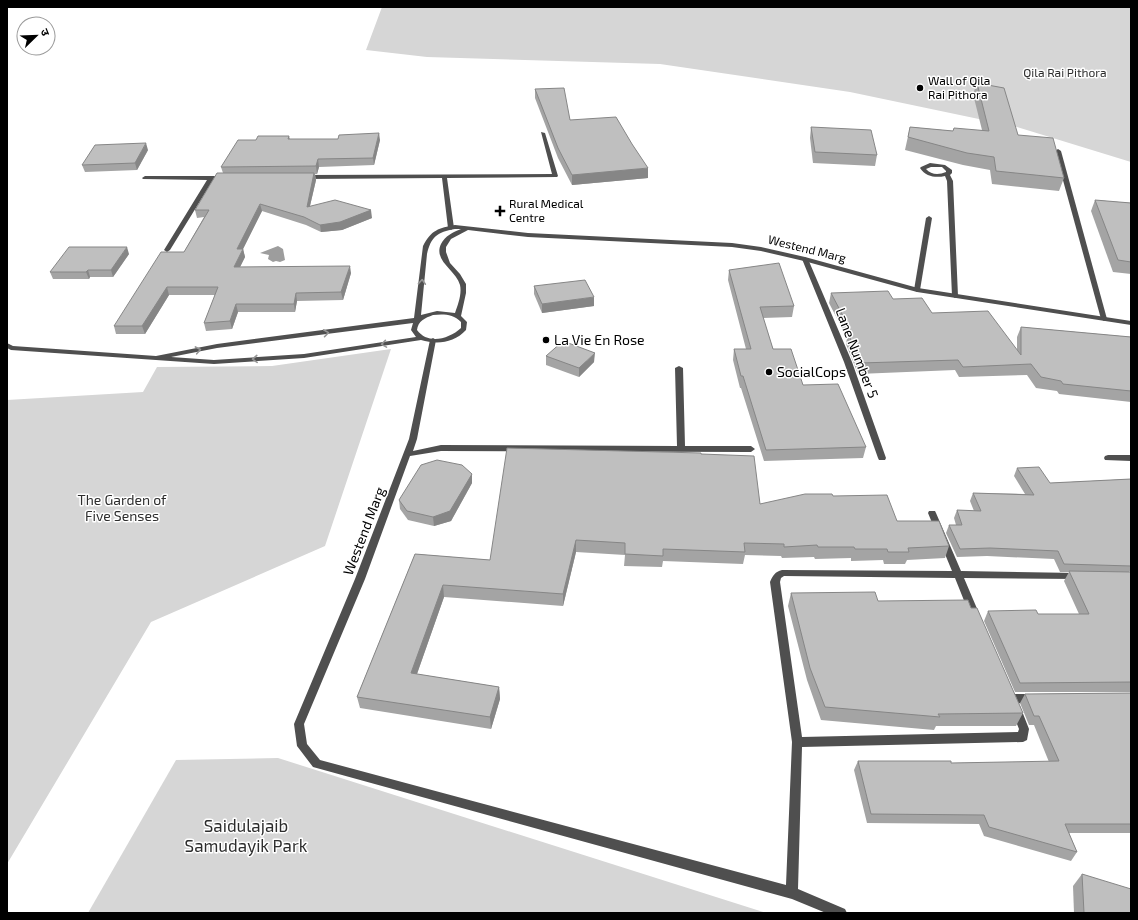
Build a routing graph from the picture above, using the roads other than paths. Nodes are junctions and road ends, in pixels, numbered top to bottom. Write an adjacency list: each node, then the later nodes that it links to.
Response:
1 (543, 133): 4 (street)
2 (1058, 152): 17 (street)
3 (947, 174): 15 (street)
4 (444, 176): 5 (street); 10 (street)
5 (301, 177)
6 (145, 178): 7 (street)
7 (211, 178): 8 (street); 12 (street)
8 (233, 178)
9 (929, 218): 14 (street)
10 (451, 228): 11 (street, Westend Marg); 18 (street, Westend Marg, one-way to 10)
11 (474, 229): 13 (street, Westend Marg); 16 (street, Westend Marg)
12 (167, 250)
13 (805, 260): 14 (street, Westend Marg); 28 (street, Lane Number 5)
14 (917, 290): 15 (street, Westend Marg)
15 (955, 296): 17 (street, Westend Marg)
16 (458, 316): 18 (street); 21 (street, Westend Marg)
17 (1104, 319): 19 (street, Westend Marg)
18 (417, 320): 20 (street, Westend Marg); 23 (street, one-way to 18)
19 (1131, 323)
20 (422, 338): 21 (street, Westend Marg); 23 (street, one-way to 23)
21 (433, 340): 27 (street, Westend Marg)
22 (8, 347): 23 (street)
23 (159, 357)
24 (678, 368): 25 (street)
25 (681, 449): 26 (street); 27 (street)
26 (751, 449)
27 (408, 454): 37 (street, Westend Marg)
28 (882, 458)
29 (1108, 458): 30 (street)
30 (1131, 458)
31 (932, 513): 32 (street)
32 (958, 575): 33 (street); 34 (street); 36 (street)
33 (1085, 576)
34 (980, 626)
35 (1043, 698): 36 (street)
36 (797, 742): 37 (street)
37 (792, 893): 38 (street)
38 (841, 913)

